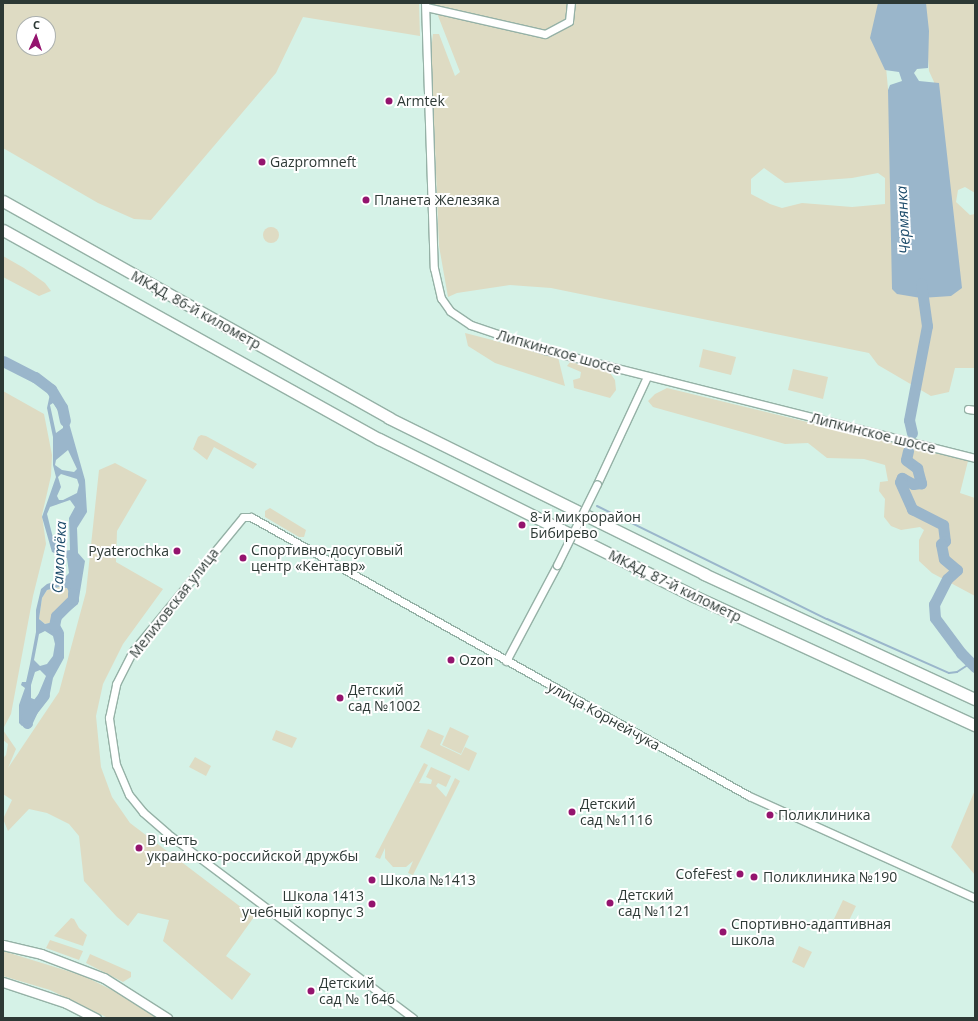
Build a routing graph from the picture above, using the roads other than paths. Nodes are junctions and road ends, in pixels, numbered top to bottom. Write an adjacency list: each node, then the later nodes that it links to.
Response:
1 (571, 3): 2 (street)
2 (426, 5): 5 (street, Липкинское шоссе)
3 (3, 201): 6 (highway, МКАД, 86-й километр)
4 (3, 230): 7 (highway, МКАД, 86-й километр)
5 (647, 377): 8 (street, Липкинское шоссе); 10 (street, bridge)
6 (390, 418): 11 (highway, МКАД, 87-й километр)
7 (379, 439): 12 (highway, МКАД, 87-й километр)
8 (975, 458)
9 (243, 517): 10 (street, улица Корнейчука); 18 (street, Мелиховская улица)
10 (506, 661): 13 (street, улица Корнейчука)
11 (975, 699)
12 (975, 725)
13 (975, 898)
14 (3, 944): 17 (main road)
15 (3, 982): 16 (main road)
16 (96, 1018)
17 (167, 1018)
18 (413, 1018)

